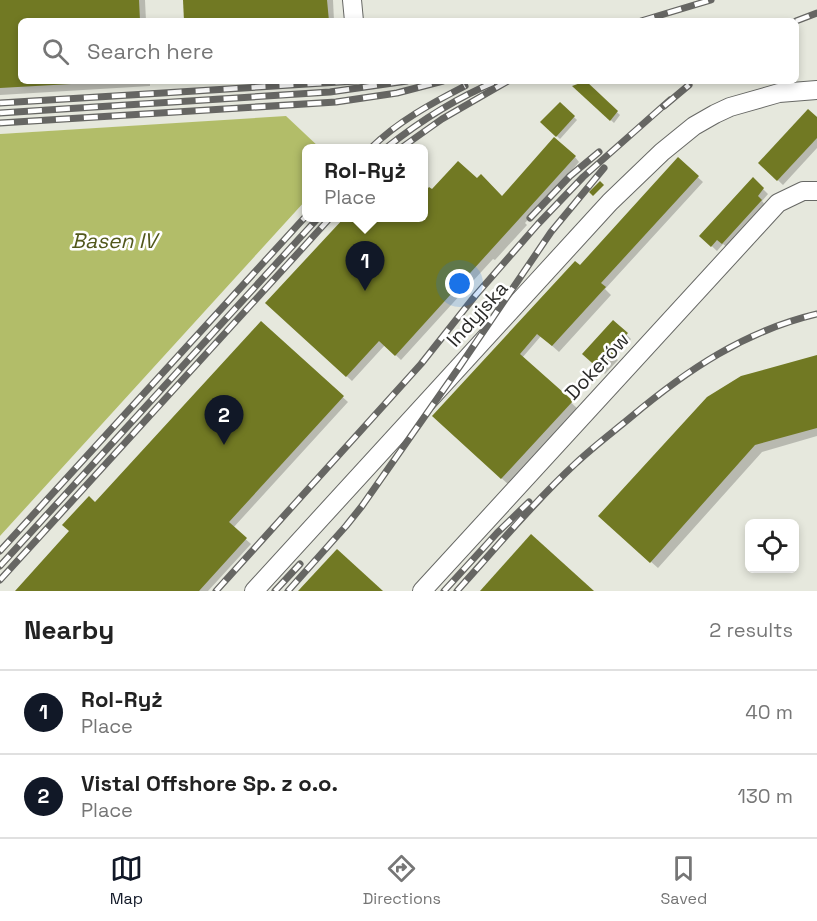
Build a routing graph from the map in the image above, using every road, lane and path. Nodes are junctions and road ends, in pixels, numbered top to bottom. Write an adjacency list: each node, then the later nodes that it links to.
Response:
1 (352, 0): 2 (street)
2 (354, 18)
3 (817, 90): 4 (street, Indyjska)
4 (758, 100): 5 (street, Indyjska); 7 (street, Indyjska)
5 (817, 105)
6 (817, 191): 8 (street, Dokerów)
7 (254, 591)
8 (422, 591)

